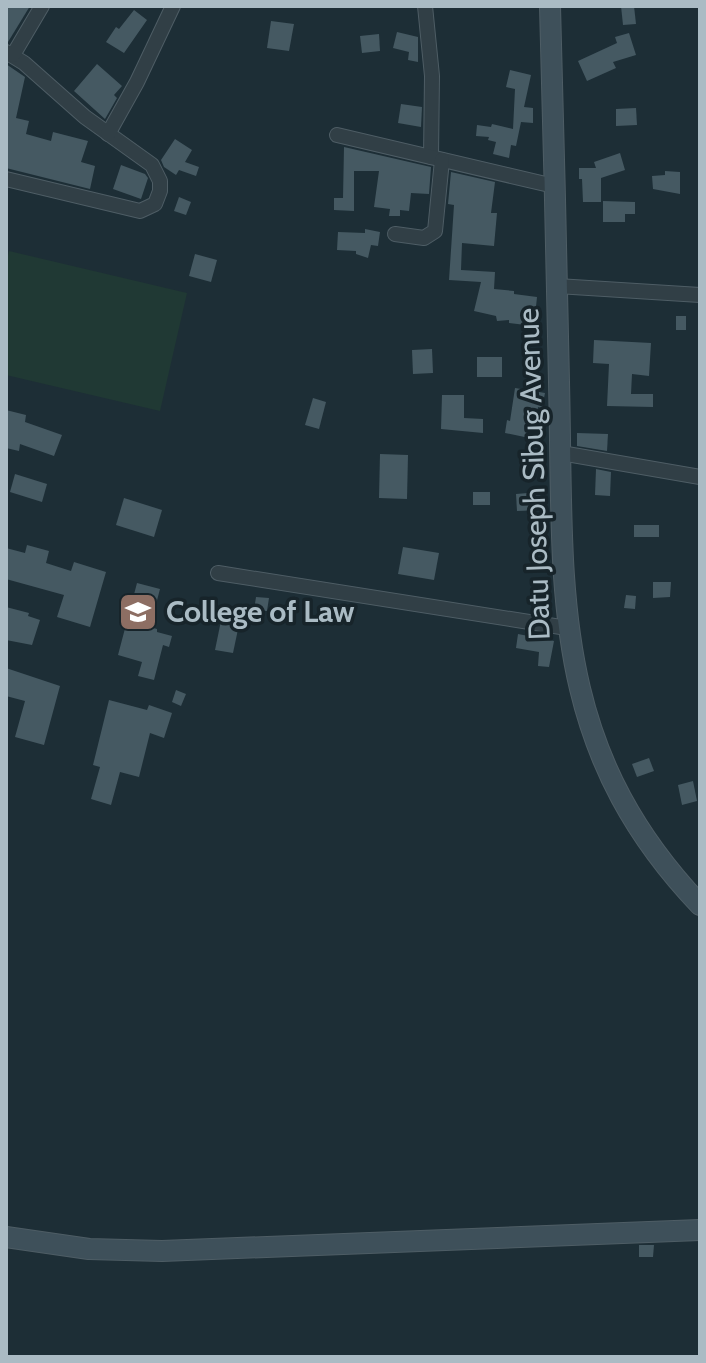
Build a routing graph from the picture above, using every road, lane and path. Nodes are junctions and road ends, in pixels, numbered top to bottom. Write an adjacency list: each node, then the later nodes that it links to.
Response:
1 (42, 6): 5 (street)
2 (173, 6): 6 (street)
3 (425, 6): 8 (street)
4 (550, 6): 10 (main road, Datu Joseph Sibug Avenue)
5 (9, 54): 6 (street)
6 (108, 134): 9 (street)
7 (337, 135): 8 (street)
8 (436, 158): 10 (street); 11 (street)
9 (6, 179)
10 (554, 186): 12 (main road, Datu Joseph Sibug Avenue)
11 (395, 234)
12 (557, 286): 13 (street); 14 (main road, Datu Joseph Sibug Avenue)
13 (700, 295)
14 (561, 453): 15 (street); 17 (main road, Datu Joseph Sibug Avenue)
15 (700, 477)
16 (218, 573): 17 (street)
17 (567, 628): 18 (main road, Datu Joseph Sibug Avenue)
18 (700, 905)
19 (700, 1230): 20 (main road)
20 (6, 1237)

